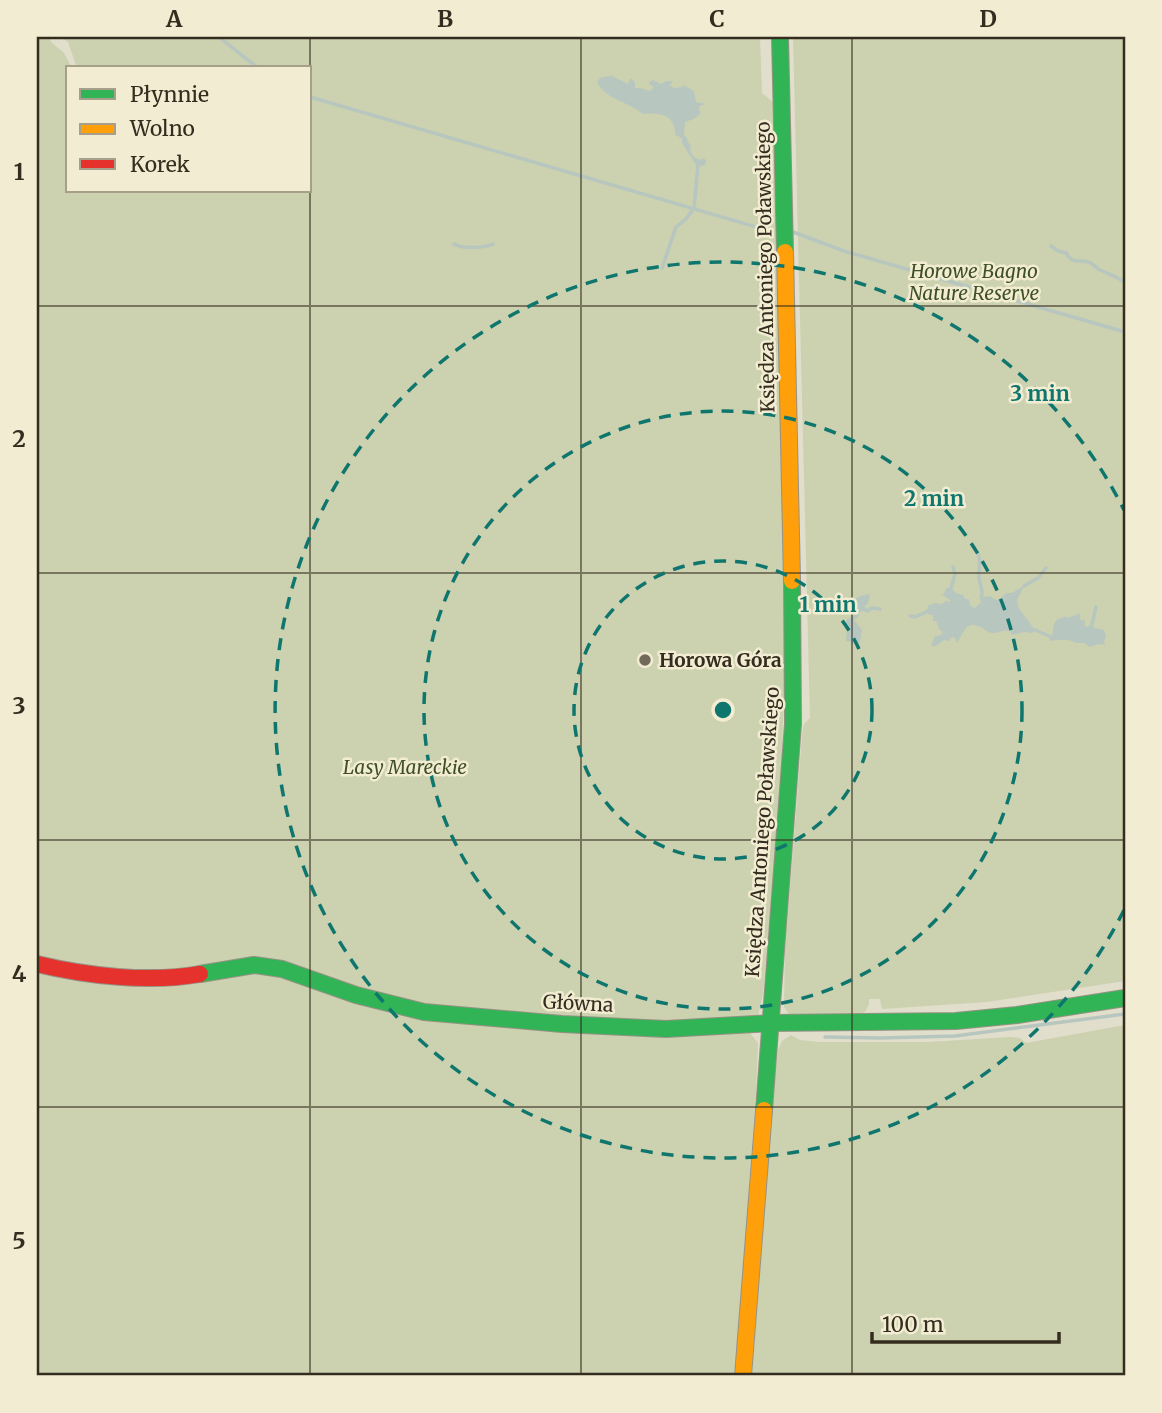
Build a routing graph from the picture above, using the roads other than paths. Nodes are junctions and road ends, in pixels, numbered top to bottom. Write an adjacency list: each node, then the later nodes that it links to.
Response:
1 (780, 37): 4 (main road, Księdza Antoniego Poławskiego)
2 (37, 964): 4 (main road, Główna)
3 (1125, 998): 4 (main road, Główna)
4 (771, 1023): 5 (main road, Księdza Antoniego Poławskiego)
5 (743, 1376)

